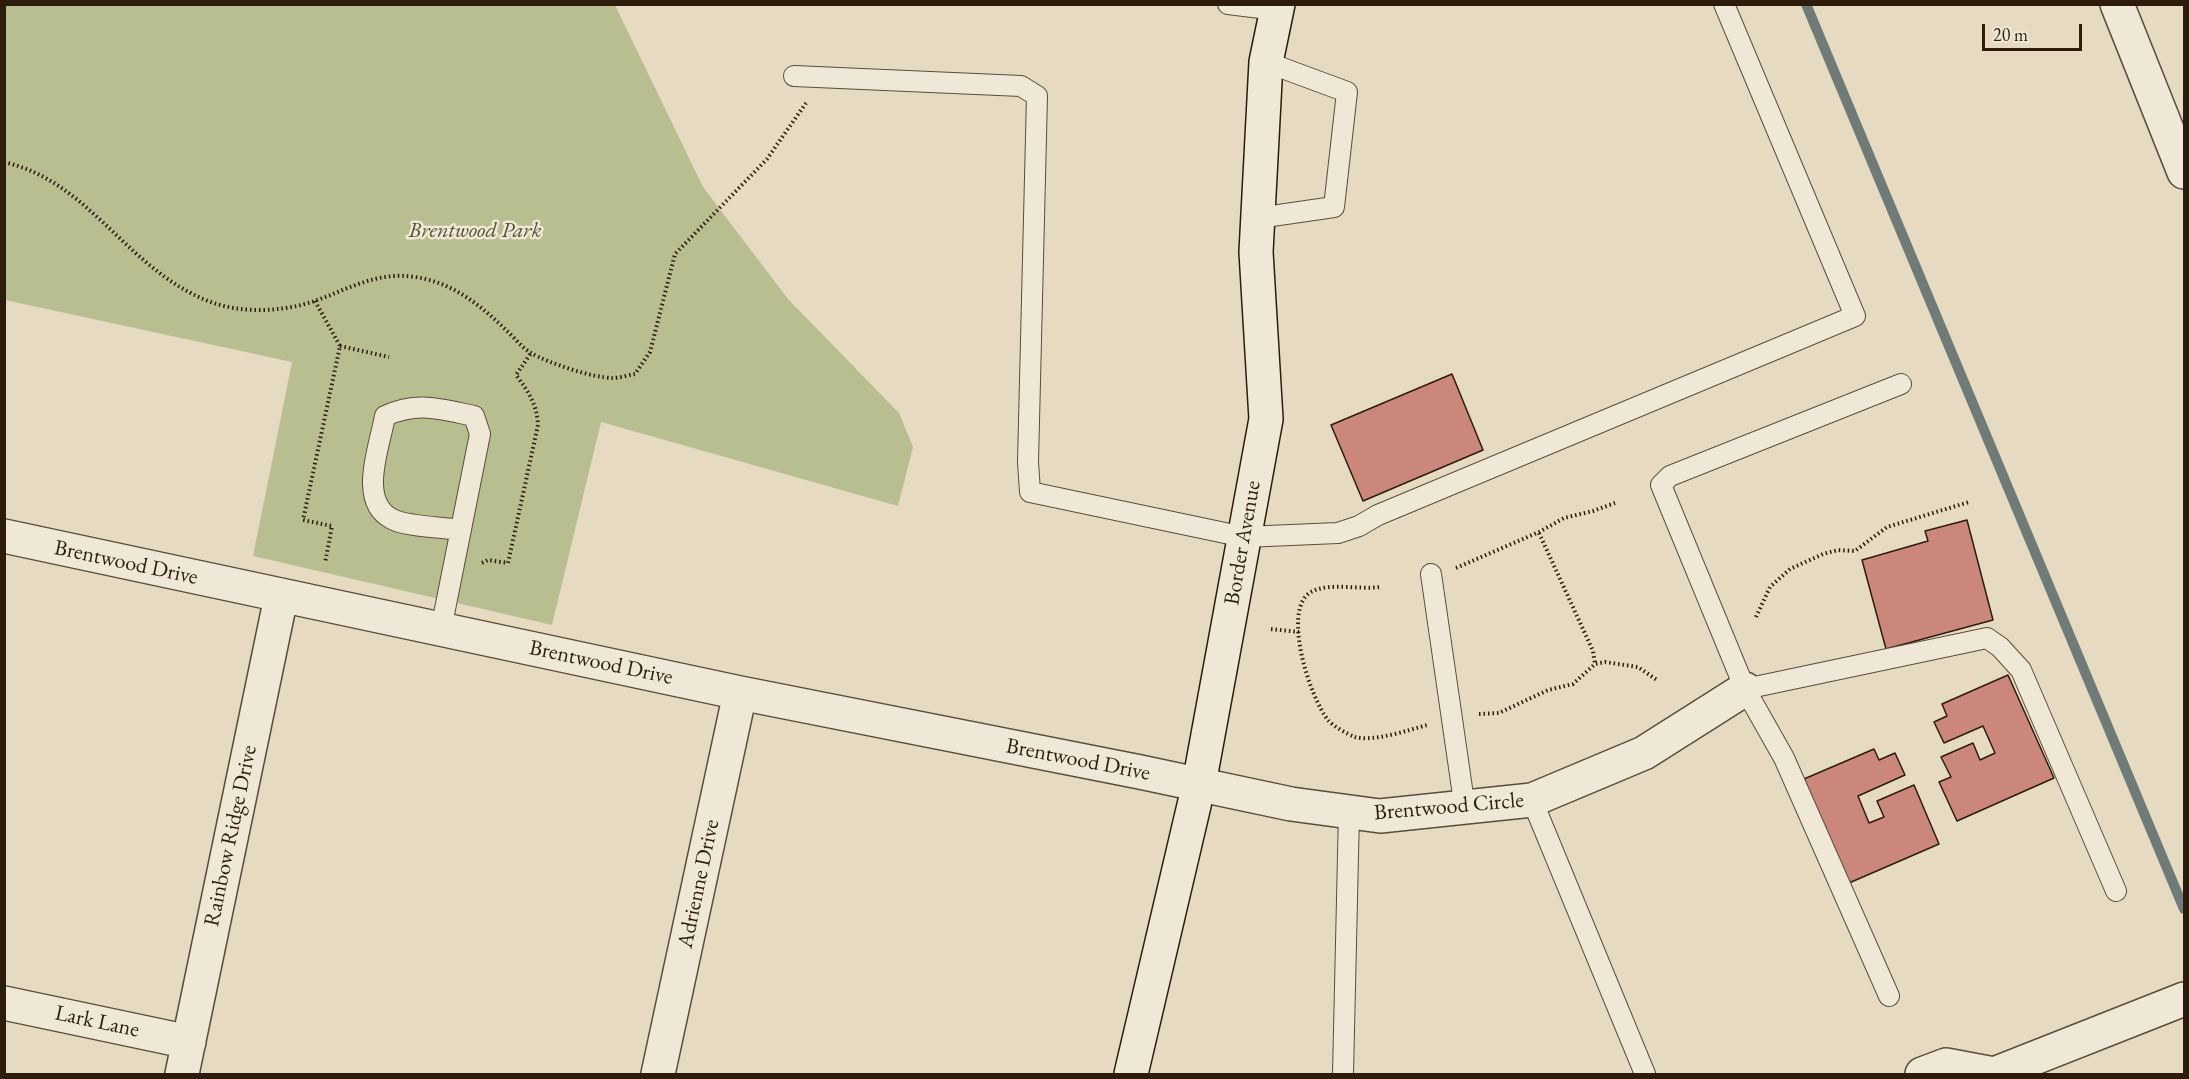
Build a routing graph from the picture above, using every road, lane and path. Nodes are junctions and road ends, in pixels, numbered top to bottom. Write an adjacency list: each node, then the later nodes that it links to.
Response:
1 (1228, 4): 4 (lane)
2 (1724, 4): 21 (lane)
3 (2117, 4): 9 (street)
4 (1278, 7): 5 (street, Border Avenue)
5 (1266, 62): 10 (street, Border Avenue); 10 (lane)
6 (794, 76): 7 (lane)
7 (823, 78): 13 (path); 21 (lane)
8 (4, 162): 11 (path)
9 (2184, 172)
10 (1258, 219): 21 (street, Border Avenue)
11 (315, 301): 12 (path); 13 (path)
12 (340, 346): 14 (path); 22 (path)
13 (531, 352): 24 (path)
14 (389, 357)
15 (1901, 384): 34 (lane)
16 (1969, 502): 28 (path)
17 (1615, 503): 19 (path)
18 (461, 530): 18 (lane); 29 (lane)
19 (1539, 532): 23 (path); 32 (path)
20 (4, 536): 27 (street, Brentwood Drive)
21 (1244, 537): 38 (street, Border Avenue)
22 (325, 563)
23 (1456, 568)
24 (477, 570)
25 (1431, 574): 40 (lane)
26 (1379, 587): 31 (path)
27 (281, 597): 29 (street, Brentwood Drive); 46 (street, Rainbow Ridge Drive)
28 (1756, 617)
29 (441, 629): 35 (street, Brentwood Drive)
30 (1271, 629): 31 (path)
31 (1299, 632): 37 (path)
32 (1595, 664): 33 (path); 36 (path)
33 (1657, 680)
34 (1745, 689): 39 (street, Brentwood Circle); 42 (lane); 43 (lane)
35 (740, 693): 38 (street, Brentwood Drive); 48 (street, Adrienne Drive)
36 (1473, 715)
37 (1434, 723)
38 (1199, 784): 41 (street, Brentwood Circle); 49 (street, Border Avenue)
39 (1532, 800): 40 (street, Brentwood Circle); 51 (lane)
40 (1465, 809): 41 (street, Brentwood Circle)
41 (1349, 812): 50 (lane)
42 (2116, 891)
43 (1889, 996)
44 (2184, 999): 53 (street)
45 (4, 1003): 46 (street, Lark Lane)
46 (189, 1042): 47 (street, Rainbow Ridge Drive)
47 (182, 1074)
48 (658, 1074)
49 (1131, 1074)
50 (1343, 1074)
51 (1645, 1074)
52 (1922, 1074): 53 (street)
53 (1994, 1074)

